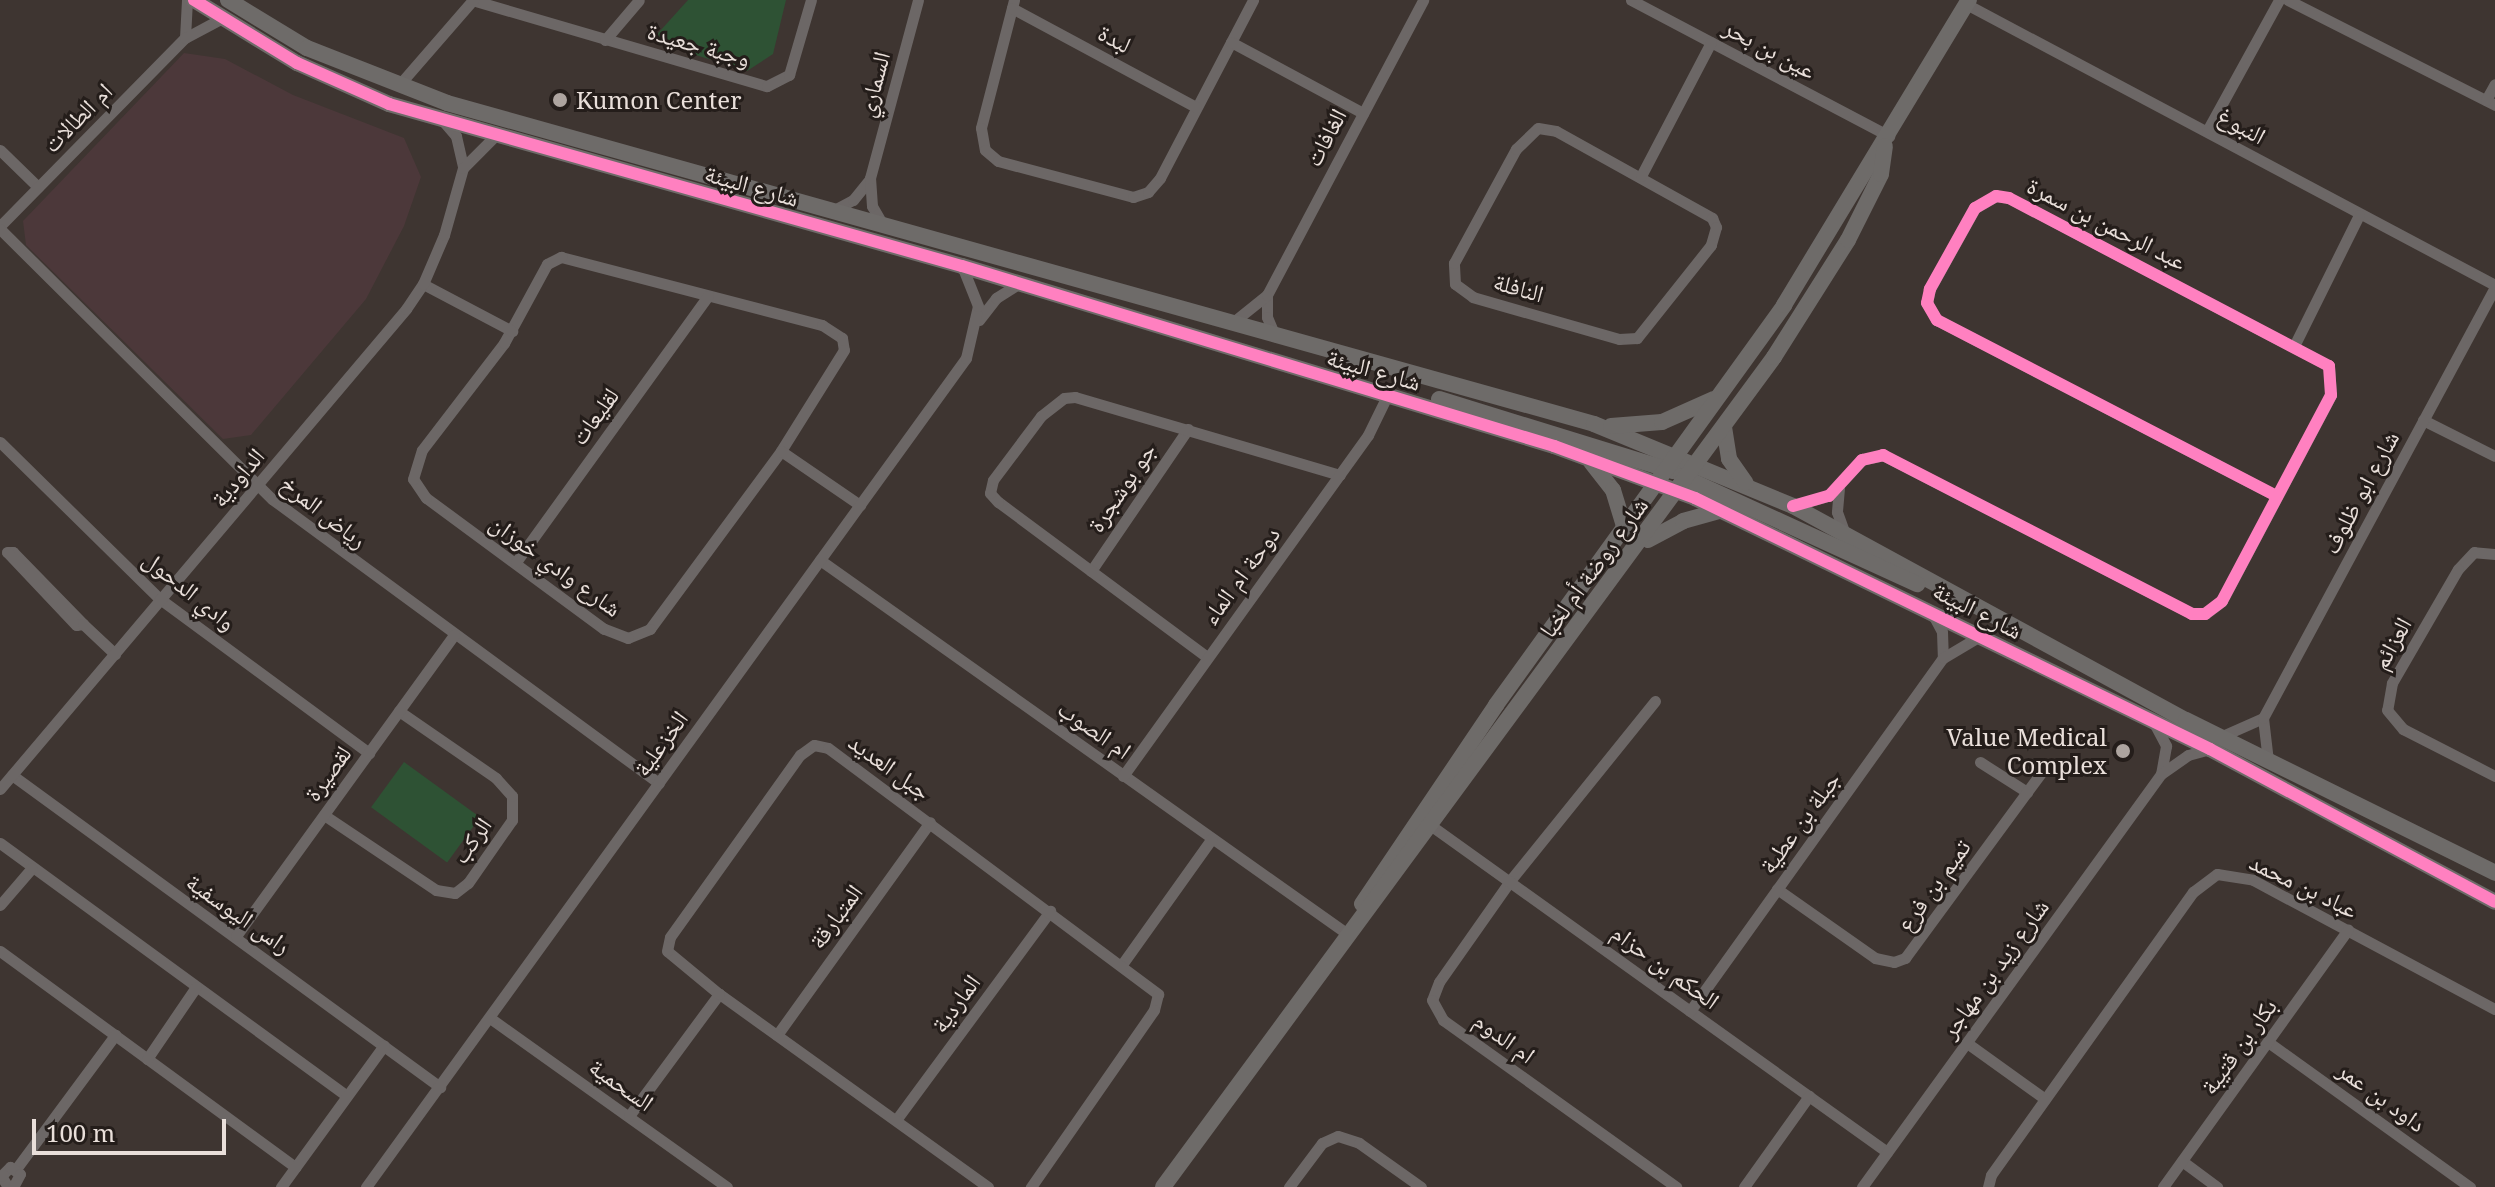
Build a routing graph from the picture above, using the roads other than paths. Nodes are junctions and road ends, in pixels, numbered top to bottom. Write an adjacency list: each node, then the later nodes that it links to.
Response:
1 (187, 0): 16 (street)
2 (194, 0): 15 (street, شارع البيئة)
3 (228, 0): 21 (street, شارع البيئة)
4 (639, 0): 17 (street)
5 (811, 0): 17 (street, وجبة جعيدة)
6 (918, 0): 32 (street, السماري)
7 (1253, 0): 18 (street)
8 (1423, 0): 24 (street, الغافات)
9 (1631, 0): 19 (street, عين بن بحر)
10 (2279, 0): 26 (street)
11 (2288, 0): 22 (street)
12 (477, 1): 17 (street, وجبة جعيدة); 21 (street)
13 (1968, 2): 26 (street, النبوغ); 28 (street, شارع روضة أم لخبا)
14 (1013, 4): 23 (street, لبدة); 23 (street)
15 (220, 19): 16 (street, ام الطالات); 25 (street, شارع البيئة)
16 (185, 38): 33 (street, ام الطالات)
17 (605, 40)
18 (1231, 42): 23 (street); 24 (street)
19 (1711, 42): 28 (street, عين بن بحر); 31 (street)
20 (2495, 84): 22 (street)
21 (399, 85): 34 (street, شارع البيئة)
22 (2490, 102)
23 (1196, 107)
24 (1363, 113): 42 (street, الغافات)
25 (443, 121): 27 (street, شارع البيئة); 30 (street)
26 (2207, 131): 35 (street, النبوغ)
27 (495, 136): 30 (street, الداودية); 38 (street, شارع البيئة)
28 (1887, 141): 49 (street, شارع روضة أم لخبا); 53 (street, شارع روضة أم لخبا)
29 (0, 150): 33 (street)
30 (463, 168): 40 (street, الداودية)
31 (1641, 176): 31 (street, النافلة)
32 (870, 178): 34 (street); 37 (street, السماري)
33 (38, 187): 36 (street, ام الطالات)
34 (828, 212): 37 (street, شارع البيئة)
35 (2359, 215): 41 (street, النبوغ); 48 (street)
36 (0, 227): 64 (street, رياض المرخ)
37 (886, 229): 45 (street, شارع البيئة)
38 (962, 266): 39 (street, شارع البيئة); 44 (street, الخزعلية)
39 (1020, 283): 44 (street, الخزعلية); 50 (street, شارع البيئة)
40 (423, 284): 46 (street); 64 (street, الداودية)
41 (2495, 286): 51 (street, شارع ابو ظلوف)
42 (1267, 295): 45 (street, الغافات); 47 (street)
43 (708, 296): 46 (street, شارع وادي خوزان); 56 (street, شارع وادي خوزان); 76 (street, لقليعات)
44 (978, 320): 68 (street, الخزعلية)
45 (1232, 323): 47 (street, شارع البيئة)
46 (512, 331): 76 (street, شارع وادي خوزان)
47 (1276, 337): 52 (street, شارع البيئة)
48 (2295, 344): 67 (street, عبد الرحمن بن سمرة); 67 (street, عبد الرحمن بن سمرة)
49 (1726, 390): 52 (street); 58 (street, شارع روضة أم لخبا)
50 (1387, 396): 57 (street, شارع البيئة); 61 (street, دوحة ام الماء); 62 (street)
51 (2423, 420): 59 (street); 89 (street, شارع ابو ظلوف)
52 (1594, 424): 58 (street, شارع البيئة)
53 (1724, 427): 60 (street, شارع روضة أم لخبا); 63 (street)
54 (1188, 429): 61 (street, جو بوشجرة); 77 (street, جو بوشجرة); 77 (street, جو بوشجرة)
55 (0, 442): 80 (street, وادي الدحول)
56 (781, 451): 68 (street); 76 (street, شارع وادي خوزان)
57 (1583, 456): 62 (street, شارع البيئة); 71 (street)
58 (1676, 456): 60 (street, شارع البيئة); 62 (street, شارع روضة أم لخبا)
59 (2495, 456)
60 (1693, 470): 62 (street); 63 (street, شارع البيئة); 66 (street, شارع روضة أم لخبا); 79 (street)
61 (1340, 475): 85 (street, دوحة ام الماء)
62 (1661, 476): 66 (street, شارع البيئة); 71 (street, شارع روضة أم لخبا)
63 (1748, 484): 69 (street, شارع البيئة)
64 (258, 487): 80 (street, الداودية); 82 (street, رياض المرخ)
65 (1839, 488): 67 (street, عبد الرحمن بن سمرة); 69 (street, عبد الرحمن بن سمرة); 72 (street)
66 (1678, 491): 70 (street, شارع البيئة); 73 (street, شارع روضة أم لخبا)
67 (2277, 496)
68 (860, 505): 75 (street, الخزعلية)
69 (1793, 506): 72 (street, شارع البيئة)
70 (1723, 510): 73 (street); 81 (street, شارع البيئة)
71 (1624, 526): 104 (street, شارع روضة أم لخبا)
72 (1845, 534): 79 (street, شارع البيئة)
73 (1637, 549): 106 (street, شارع روضة أم لخبا)
74 (2495, 554): 99 (street, العزائم)
75 (820, 560): 98 (street, ام الصوب); 100 (street, الخزعلية)
76 (516, 562)
77 (1091, 571): 85 (street, جو بوشجرة)
78 (47, 590): 84 (street)
79 (1959, 597): 91 (street, شارع البيئة)
80 (160, 599): 84 (street, الداودية); 92 (street, وادي الدحول)
81 (1929, 609): 83 (street, شارع البيئة); 86 (street)
82 (454, 635): 88 (street, لقصيرة); 100 (street, رياض المرخ)
83 (1980, 636): 86 (street, جبلة بن عطية); 90 (street, شارع البيئة)
84 (115, 654): 97 (street, الداودية)
85 (1207, 657): 98 (street, دوحة ام الماء)
86 (1943, 658): 112 (street, جبلة بن عطية)
87 (1655, 701): 111 (street)
88 (399, 711): 92 (street, لقصيرة); 103 (street, الركب)
89 (2263, 718): 91 (street); 93 (street)
90 (2153, 721): 91 (street, شارع البيئة); 96 (street)
91 (2214, 743): 93 (street, شارع البيئة); 96 (street, شارع زيد بن مهاجر); 113 (street, شارع البيئة)
92 (369, 753): 103 (street, لقصيرة)
93 (2268, 761): 110 (street, شارع البيئة)
94 (1980, 762): 102 (street)
95 (2041, 773): 102 (street, تميم بن فرع)
96 (2161, 774): 130 (street, شارع زيد بن مهاجر)
97 (12, 775): 101 (street, الداودية); 119 (street, راس اليوسفية)
98 (1123, 776): 107 (street, ام الصوب)
99 (2495, 776)
100 (659, 783): 126 (street, الخزعلية)
101 (0, 789)
102 (2027, 792): 112 (street, تميم بن فرع)
103 (324, 815): 119 (street, لقصيرة)
104 (1418, 817): 106 (street, الحكم بن حزام); 116 (street, شارع روضة أم لخبا)
105 (930, 822): 115 (street, جبل العديد); 123 (street, جبل العديد); 128 (street, المتبارقة)
106 (1433, 827): 111 (street, الحكم بن حزام); 116 (street, شارع روضة أم لخبا)
107 (1212, 838): 118 (street, ام الصوب); 121 (street)
108 (0, 843): 109 (street)
109 (31, 869): 114 (street); 122 (street)
110 (2495, 873)
111 (1510, 881): 125 (street, الحكم بن حزام); 151 (street, ام الدوم)
112 (1777, 889): 125 (street, جبلة بن عطية)
113 (2495, 902)
114 (0, 905)
115 (1050, 911): 121 (street, جبل العديد); 138 (street, الماردية)
116 (1358, 916): 118 (street, شارع روضة أم لخبا)
117 (2348, 930): 124 (street, عباد بن محمد); 129 (street, بكار بن قتيبة); 136 (street, عباد بن محمد)
118 (1346, 933): 148 (street, شارع روضة أم لخبا)
119 (236, 936): 131 (street, راس اليوسفية)
120 (0, 951): 127 (street)
121 (1123, 963): 147 (street, جبل العديد)
122 (196, 987): 132 (street); 134 (street)
123 (719, 994): 128 (street, جبل العديد); 137 (street)
124 (2495, 1009)
125 (1690, 1011): 135 (street, الحكم بن حزام)
126 (490, 1018): 133 (street, الخزعلية); 137 (street, السحمية)
127 (115, 1035): 132 (street); 142 (street)
128 (777, 1035): 138 (street, جبل العديد)
129 (2268, 1042): 140 (street, بكار بن قتيبة); 157 (street, داود بن عمر)
130 (1967, 1043): 136 (street); 139 (street, شارع زيد بن مهاجر)
131 (384, 1045): 133 (street, راس اليوسفية); 134 (street)
132 (147, 1059): 141 (street)
133 (440, 1087): 144 (street, الخزعلية)
134 (347, 1096): 141 (street)
135 (1809, 1096): 139 (street, الحكم بن حزام); 152 (street)
136 (2045, 1099): 154 (street, عباد بن محمد)
137 (629, 1116): 145 (street, السحمية)
138 (896, 1120): 146 (street, جبل العديد)
139 (1887, 1152): 153 (street, شارع زيد بن مهاجر)
140 (2182, 1161): 155 (street, بكار بن قتيبة); 156 (street)
141 (295, 1167): 143 (street)
142 (9, 1183)
143 (281, 1187)
144 (366, 1187)
145 (727, 1187)
146 (988, 1187)
147 (1031, 1187)
148 (1163, 1187)
149 (1289, 1187): 150 (street)
150 (1421, 1187)
151 (1676, 1187)
152 (1744, 1187)
153 (1862, 1187)
154 (1988, 1187)
155 (2163, 1187)
156 (2217, 1187)
157 (2470, 1187)

